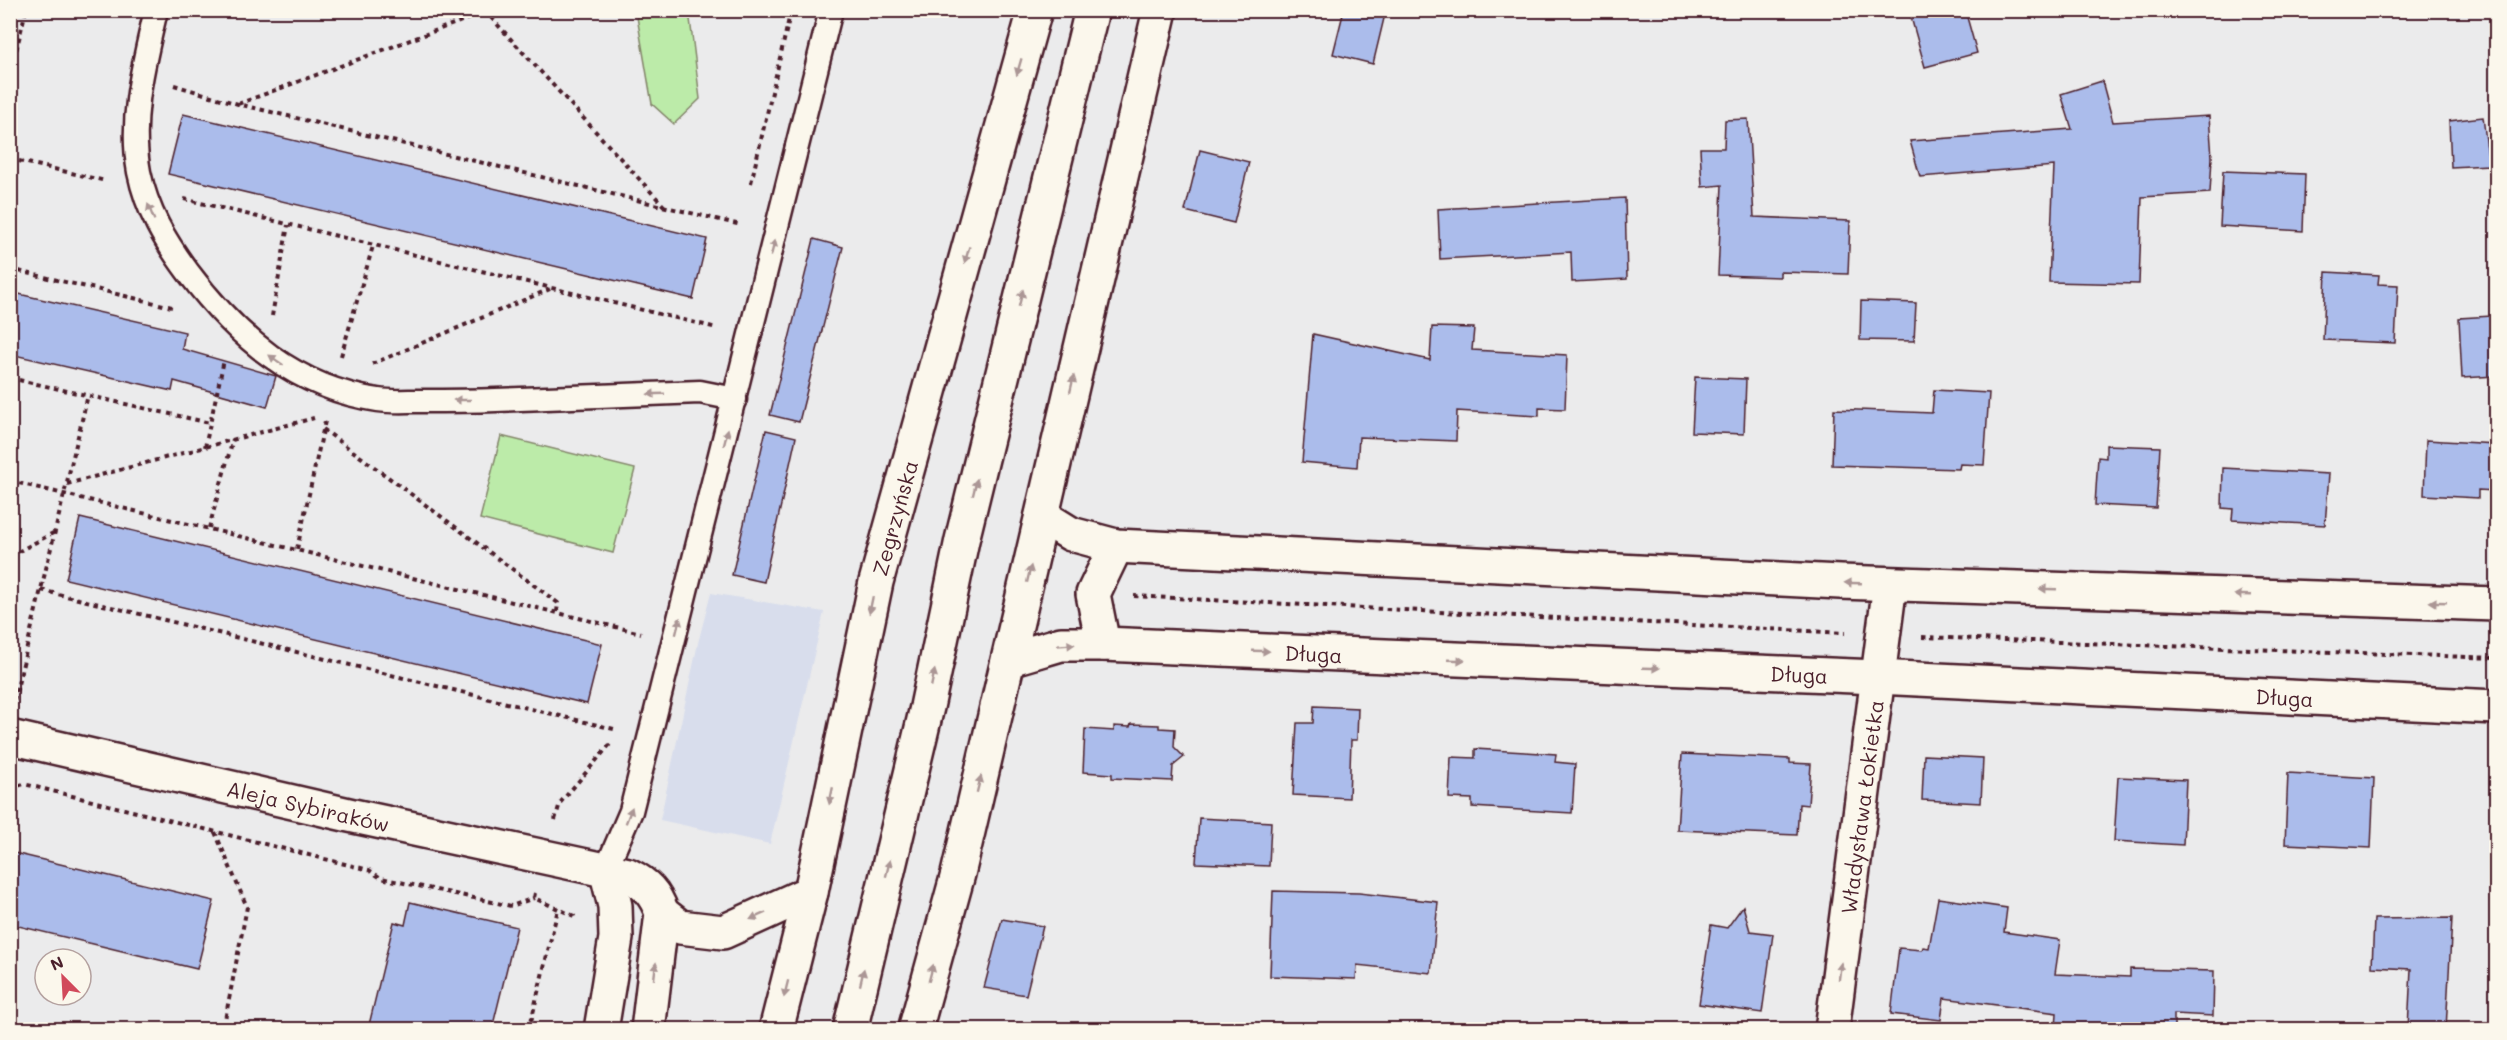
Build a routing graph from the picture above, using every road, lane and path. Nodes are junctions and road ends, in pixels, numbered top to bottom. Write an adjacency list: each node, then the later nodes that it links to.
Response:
1 (27, 10): 9 (path)
2 (156, 10): 10 (lane)
3 (791, 10): 14 (path)
4 (831, 10): 32 (lane, one-way to 4)
5 (1035, 10): 65 (street, Zegrzyńska, one-way to 65)
6 (1092, 10): 75 (street, one-way to 6)
7 (1160, 10): 40 (street, one-way to 7)
8 (487, 11): 11 (path); 15 (path)
9 (10, 76)
10 (143, 77): 11 (path); 13 (lane)
11 (238, 104): 15 (path)
12 (10, 159): 13 (path)
13 (144, 190): 17 (path); 26 (lane, one-way to 13)
14 (749, 191)
15 (666, 208): 18 (path)
16 (744, 214): 18 (path)
17 (288, 225): 20 (path); 26 (path)
18 (741, 225): 19 (path)
19 (738, 236)
20 (373, 246): 22 (path); 29 (path)
21 (10, 268): 23 (path)
22 (551, 289): 25 (path); 29 (path)
23 (179, 309)
24 (720, 317): 25 (path)
25 (717, 328): 30 (path)
26 (266, 352): 29 (lane, one-way to 26)
27 (226, 353): 33 (path)
28 (10, 378): 31 (path)
29 (333, 385): 30 (lane, one-way to 29)
30 (700, 392): 32 (lane)
31 (88, 395): 33 (path); 38 (path)
32 (735, 399): 64 (lane, one-way to 32)
33 (210, 423): 36 (path)
34 (322, 429): 35 (path); 44 (path); 50 (path)
35 (233, 440): 36 (path); 41 (path)
36 (205, 447): 38 (path)
37 (10, 481): 39 (path)
38 (67, 484): 39 (path)
39 (64, 493): 41 (path); 42 (path)
40 (1042, 516): 43 (street); 54 (street, one-way to 40)
41 (209, 528): 44 (path)
42 (55, 532): 45 (path); 47 (path)
43 (1116, 546): 46 (street, one-way to 43); 48 (street)
44 (297, 549): 50 (path)
45 (10, 556)
46 (1890, 584): 49 (street, one-way to 46); 51 (street, Władysława Łokietka)
47 (41, 590): 59 (path); 60 (path)
48 (1093, 594): 51 (path); 53 (street)
49 (2496, 604)
50 (557, 612): 52 (path)
51 (1883, 635): 55 (path); 56 (street, Władysława Łokietka)
52 (641, 644)
53 (1103, 644): 54 (street, Długa, one-way to 53); 56 (street, Długa, one-way to 56)
54 (1010, 658): 76 (street, one-way to 54)
55 (2496, 658)
56 (1877, 677): 57 (street, Długa); 77 (street, Władysława Łokietka, one-way to 56)
57 (2496, 707)
58 (623, 720): 60 (path)
59 (12, 721): 63 (street, Aleja Sybiraków)
60 (620, 730): 63 (path)
61 (10, 788): 62 (path)
62 (215, 831): 66 (path); 70 (path)
63 (545, 856): 64 (street, Aleja Sybiraków); 66 (path)
64 (606, 868): 68 (street, Aleja Sybiraków); 72 (street)
65 (811, 892): 68 (street, one-way to 68); 74 (street, Zegrzyńska, one-way to 74)
66 (534, 898): 67 (path)
67 (558, 909): 69 (path); 71 (path)
68 (662, 913): 73 (street, one-way to 68)
69 (578, 925)
70 (223, 1029)
71 (530, 1029)
72 (601, 1029)
73 (648, 1029)
74 (776, 1029)
75 (850, 1029)
76 (915, 1029)
77 (1832, 1029)

